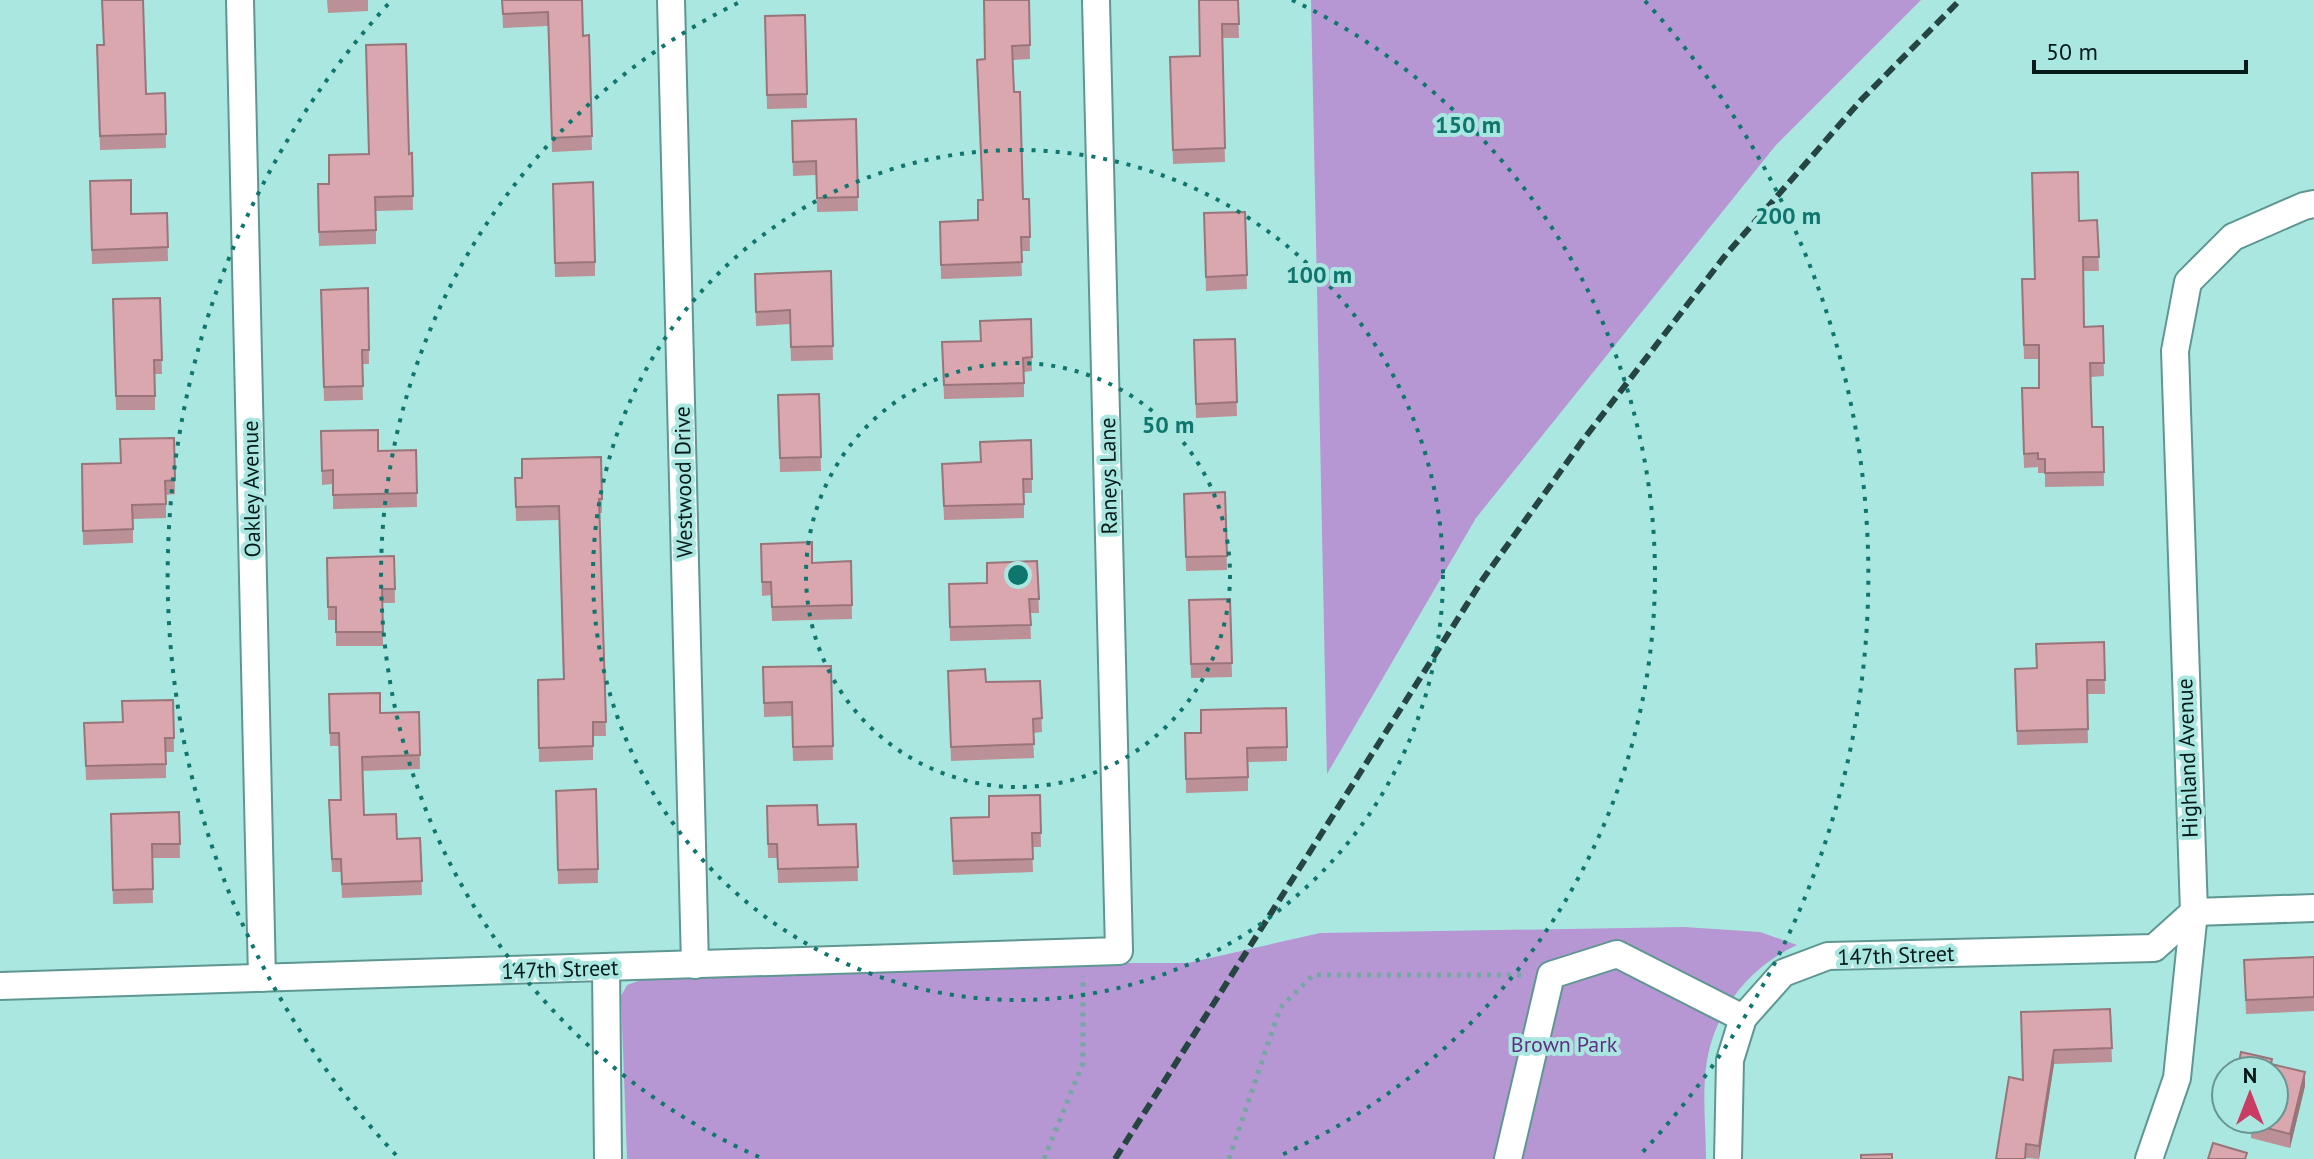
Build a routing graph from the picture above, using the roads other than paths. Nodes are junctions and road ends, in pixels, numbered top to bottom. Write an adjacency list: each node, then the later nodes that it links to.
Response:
1 (240, 0): 10 (street, Oakley Avenue)
2 (671, 0): 8 (street, Westwood Drive)
3 (1096, 0): 7 (street, Raneys Lane)
4 (2314, 204): 6 (street, Highland Avenue)
5 (2314, 908): 6 (street)
6 (2194, 912): 12 (street, 147th Street); 16 (street, Highland Avenue)
7 (1119, 951): 8 (street, 147th Street)
8 (695, 965): 9 (street, 147th Street)
9 (606, 967): 10 (street, 147th Street); 13 (street)
10 (262, 978): 11 (street, 147th Street)
11 (0, 986)
12 (1743, 1018): 14 (street); 15 (street)
13 (608, 1159)
14 (1508, 1159)
15 (1728, 1159)
16 (2149, 1159)

